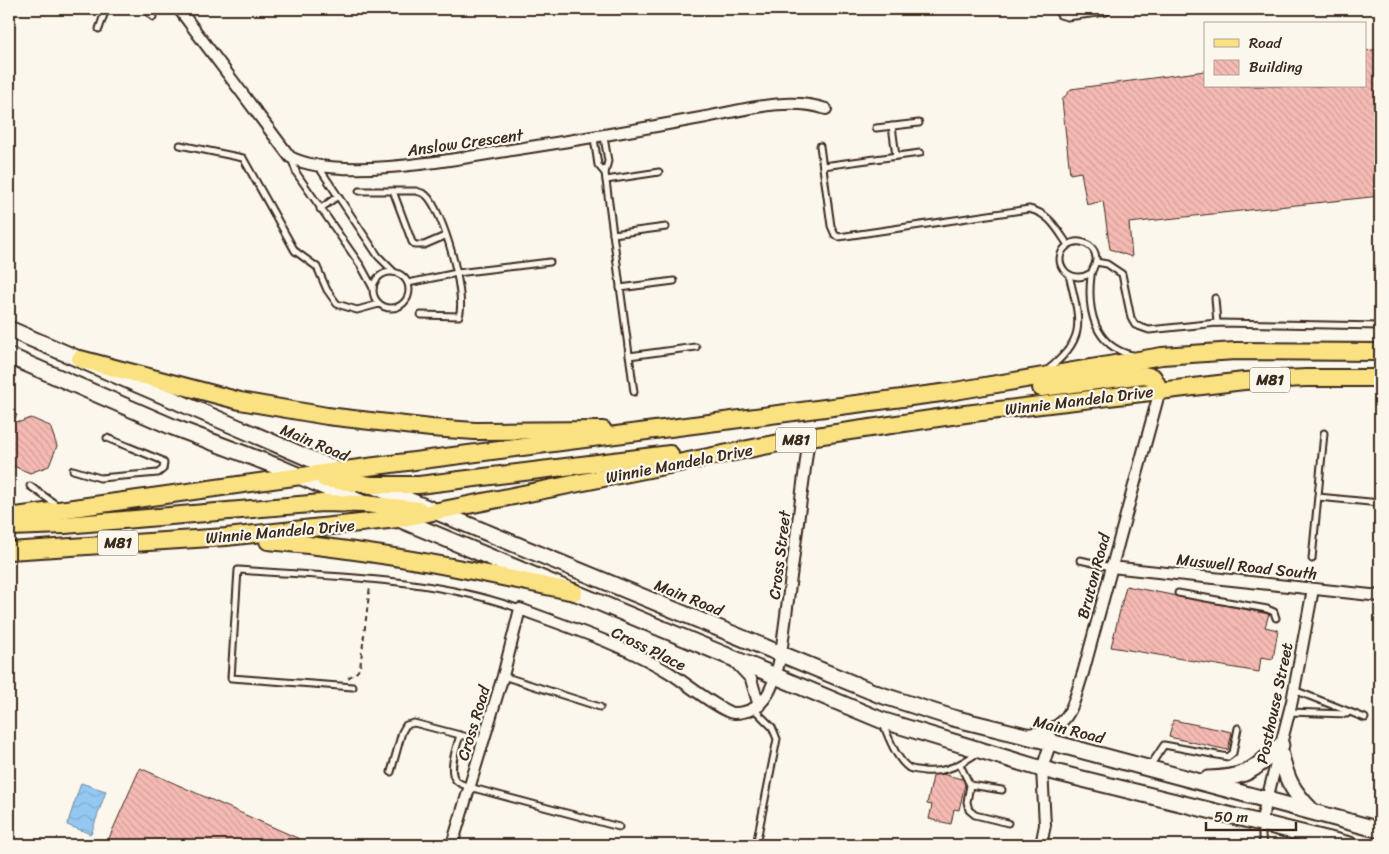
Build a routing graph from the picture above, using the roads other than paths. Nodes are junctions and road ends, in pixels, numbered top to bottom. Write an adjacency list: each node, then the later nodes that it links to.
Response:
1 (106, 9): 7 (lane)
2 (146, 9): 6 (lane)
3 (179, 9): 16 (street)
4 (1057, 9): 5 (lane)
5 (1109, 9)
6 (152, 17)
7 (99, 29)
8 (826, 110): 12 (street, Anslow Crescent)
9 (919, 122): 10 (lane)
10 (892, 126): 11 (lane); 17 (lane)
11 (876, 128)
12 (599, 137): 18 (street, Anslow Crescent); 21 (lane); 21 (lane)
13 (180, 145): 42 (lane)
14 (820, 146): 19 (lane)
15 (920, 153): 17 (lane)
16 (290, 156): 18 (street, Anslow Crescent); 26 (lane)
17 (896, 156): 19 (lane)
18 (318, 166): 25 (lane)
19 (823, 166): 30 (lane)
20 (659, 172): 22 (lane)
21 (605, 173): 22 (lane)
22 (606, 180): 28 (lane)
23 (393, 191): 24 (lane); 29 (lane); 29 (lane)
24 (359, 192)
25 (338, 196): 26 (lane); 33 (lane)
26 (320, 209): 39 (lane)
27 (666, 228): 28 (lane)
28 (612, 234): 40 (lane)
29 (445, 236): 34 (lane)
30 (1068, 245): 32 (lane); 36 (lane)
31 (550, 262): 34 (lane)
32 (1096, 262): 35 (lane); 44 (lane)
33 (394, 272): 38 (lane); 39 (lane)
34 (458, 273): 38 (lane); 43 (lane)
35 (1091, 273): 36 (lane); 51 (lane)
36 (1069, 275): 53 (lane)
37 (674, 280): 40 (lane)
38 (408, 284): 42 (lane)
39 (373, 288): 42 (lane)
40 (620, 288): 50 (lane)
41 (1215, 298): 44 (lane)
42 (379, 304)
43 (421, 315)
44 (1218, 323): 45 (lane)
45 (1380, 326)
46 (9, 329): 52 (main road, Main Road)
47 (696, 346): 50 (lane)
48 (1380, 352): 51 (main road, Winnie Mandela Drive / M81)
49 (9, 356): 65 (main road)
50 (629, 356): 56 (lane)
51 (1149, 358): 53 (main road, Winnie Mandela Drive / M81)
52 (80, 359): 58 (main road); 64 (main road, Main Road)
53 (1036, 378): 57 (main road, Winnie Mandela Drive / M81)
54 (1380, 378): 55 (main road, Winnie Mandela Drive / M81)
55 (1160, 390): 57 (main road); 60 (main road, Winnie Mandela Drive / M81); 80 (street, Bruton Road)
56 (634, 392)
57 (948, 392): 58 (main road, Winnie Mandela Drive / M81)
58 (656, 431): 64 (main road, Winnie Mandela Drive / M81)
59 (1324, 433): 68 (lane)
60 (809, 437): 62 (main road, Winnie Mandela Drive / M81); 87 (street, Cross Street)
61 (107, 438): 63 (lane)
62 (723, 454): 66 (main road); 72 (main road, Winnie Mandela Drive / M81)
63 (72, 470)
64 (337, 471): 65 (main road, Winnie Mandela Drive / M81); 66 (main road, Main Road)
65 (300, 477): 66 (main road); 70 (main road); 71 (main road, Winnie Mandela Drive / M81)
66 (371, 485): 72 (main road, Main Road)
67 (30, 486): 71 (lane)
68 (1318, 497): 69 (lane); 78 (lane)
69 (1380, 503)
70 (365, 504): 72 (main road); 74 (main road); 75 (main road)
71 (62, 510): 73 (main road, Winnie Mandela Drive / M81)
72 (436, 512): 74 (main road, Winnie Mandela Drive / M81); 87 (main road, Main Road)
73 (9, 517)
74 (398, 519): 76 (main road, Winnie Mandela Drive / M81); 82 (main road)
75 (9, 527)
76 (226, 537): 77 (main road, Winnie Mandela Drive / M81); 82 (main road)
77 (9, 551)
78 (1312, 559)
79 (1080, 560): 80 (lane)
80 (1111, 567): 81 (street, Muswell Road South); 99 (street, Bruton Road)
81 (1313, 588): 84 (street, Muswell Road South); 92 (street, Posthouse Street)
82 (574, 592): 88 (main road)
83 (1178, 593): 86 (lane)
84 (1380, 596)
85 (520, 609): 89 (street, Cross Road); 91 (lane); 94 (street, Cross Place)
86 (1276, 618)
87 (781, 654): 90 (street, Cross Street); 102 (main road, Main Road)
88 (733, 660): 90 (main road); 94 (street)
89 (503, 676): 93 (lane); 103 (street, Cross Road)
90 (776, 676): 94 (street); 98 (main road)
91 (353, 687)
92 (1294, 690): 95 (street, Posthouse Street); 96 (lane)
93 (600, 707)
94 (757, 707): 122 (lane)
95 (1289, 712): 96 (lane); 105 (street, Posthouse Street)
96 (1353, 714): 97 (lane)
97 (1365, 718)
98 (882, 720): 106 (main road); 107 (lane)
99 (1056, 726): 102 (street); 104 (street)
100 (1238, 728): 108 (lane)
101 (460, 735): 103 (lane); 110 (lane); 113 (lane)
102 (1019, 735): 104 (main road, Main Road)
103 (483, 741): 113 (street, Cross Road)
104 (1050, 742): 108 (main road, Main Road); 109 (street)
105 (1281, 748): 111 (main road); 115 (street, Posthouse Street); 116 (main road)
106 (979, 752): 107 (lane); 109 (main road)
107 (960, 765): 112 (lane)
108 (1148, 768): 111 (main road, Main Road)
109 (1042, 770): 118 (main road); 123 (street)
110 (390, 772)
111 (1187, 779): 115 (main road, Main Road)
112 (970, 785): 114 (lane); 117 (lane)
113 (469, 787): 119 (lane); 121 (street, Cross Road)
114 (1002, 790)
115 (1268, 799): 116 (main road, Main Road); 118 (street, Posthouse Street)
116 (1313, 812): 120 (main road, Main Road)
117 (1008, 823)
118 (1261, 823): 124 (lane); 125 (main road)
119 (619, 827)
120 (1380, 830)
121 (452, 845)
122 (756, 845)
123 (1041, 845)
124 (1263, 845)
125 (1350, 845)

